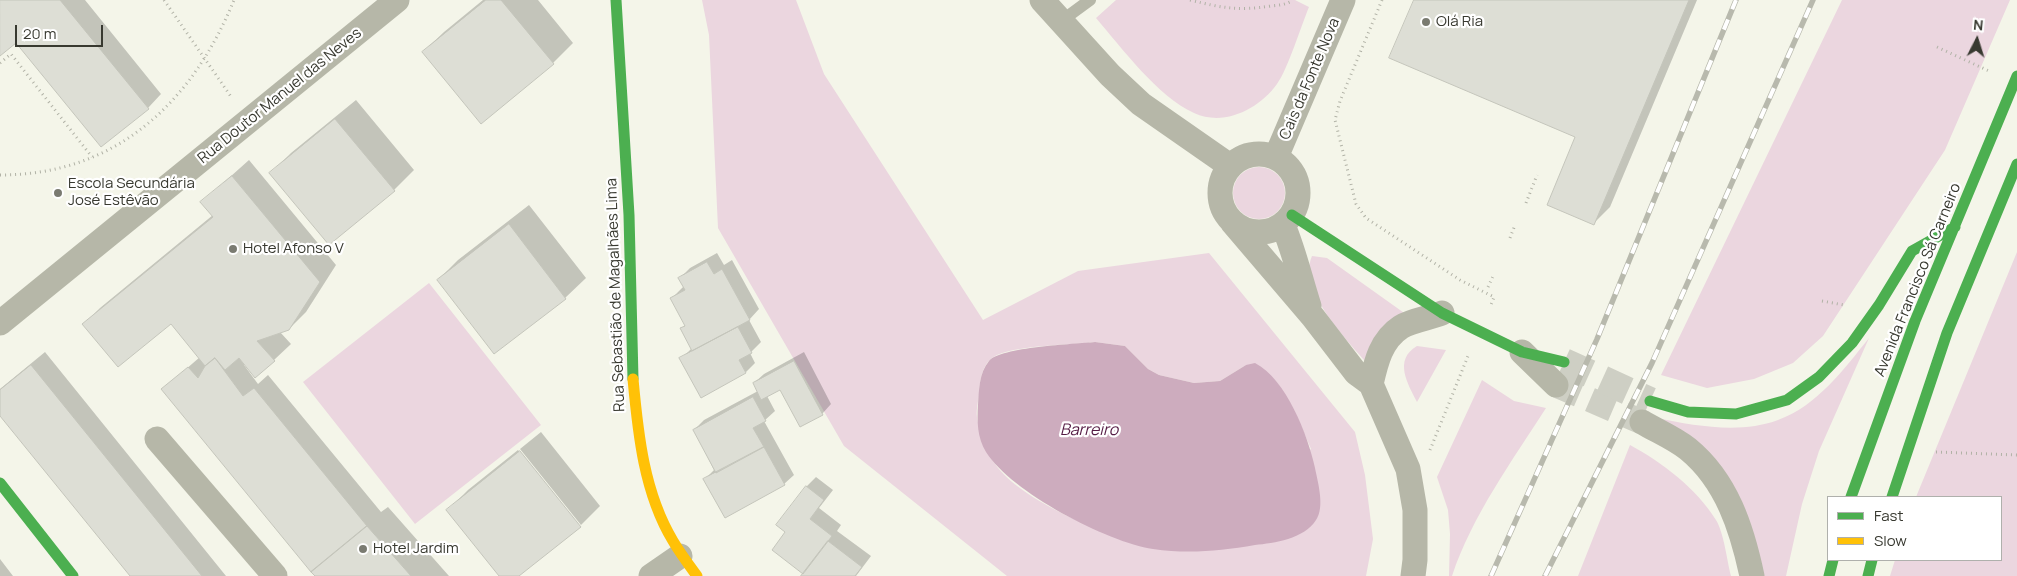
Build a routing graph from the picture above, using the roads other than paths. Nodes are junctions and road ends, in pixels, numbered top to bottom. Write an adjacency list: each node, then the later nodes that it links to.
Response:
1 (397, 0): 16 (street, Rua Doutor Manuel das Neves)
2 (616, 0): 26 (street, Rua Sebastião de Magalhães Lima)
3 (1042, 0): 6 (street)
4 (1090, 0): 6 (lane)
5 (1343, 0): 8 (street, Cais da Fonte Nova)
6 (1060, 22): 10 (street)
7 (2016, 80): 13 (street, Avenida Francisco Sá Carneiro)
8 (1276, 157): 10 (street); 11 (street)
9 (2017, 164): 25 (street)
10 (1230, 166): 12 (street)
11 (1288, 220): 12 (street); 14 (street); 15 (street)
12 (1232, 222): 15 (street)
13 (1955, 227): 21 (street); 24 (street, Avenida Francisco Sá Carneiro)
14 (1442, 313): 17 (street); 19 (street)
15 (1313, 318): 19 (street)
16 (0, 323)
17 (1522, 352): 18 (street); 20 (street)
18 (1564, 362)
19 (1371, 384): 33 (street)
20 (1556, 385)
21 (1646, 411): 34 (street)
22 (157, 439): 30 (street)
23 (0, 484): 29 (street)
24 (1851, 496)
25 (1892, 496)
26 (680, 556): 31 (street); 32 (street, Rua Sebastião de Magalhães Lima)
27 (1833, 561): 35 (street)
28 (1872, 561): 36 (street)
29 (72, 576)
30 (275, 576)
31 (651, 576)
32 (697, 576)
33 (1413, 576)
34 (1752, 576)
35 (1829, 576)
36 (1868, 576)

